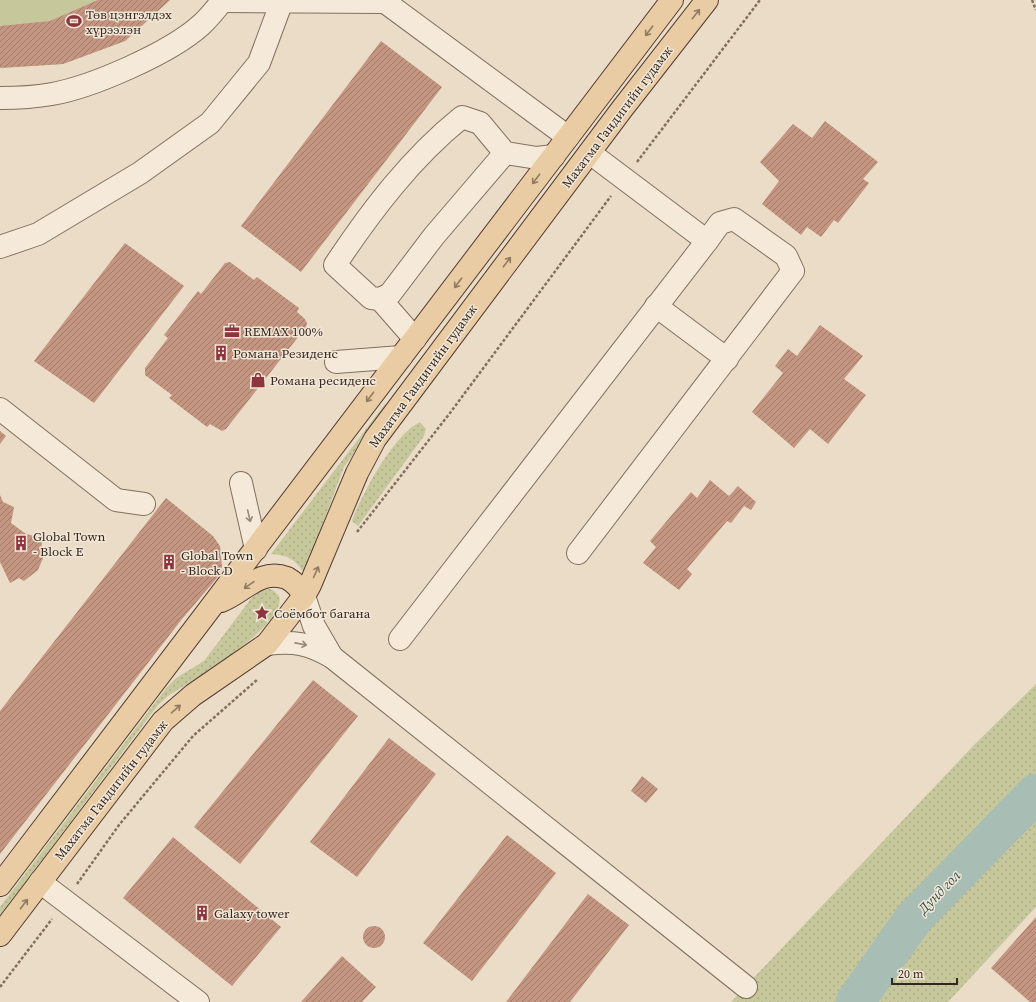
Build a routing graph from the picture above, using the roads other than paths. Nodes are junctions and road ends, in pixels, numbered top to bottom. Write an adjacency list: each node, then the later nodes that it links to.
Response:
1 (223, 0): 4 (street); 5 (street)
2 (672, 0): 6 (main road, Махатма Гандигийн гудамж, one-way to 6)
3 (707, 0): 8 (main road, Махатма Гандигийн гудамж, one-way to 3)
4 (282, 1): 6 (street); 11 (street)
5 (0, 98)
6 (568, 137): 9 (main road, Махатма Гандигийн гудамж)
7 (505, 153): 9 (street); 12 (street); 12 (street)
8 (590, 153): 10 (street); 23 (main road, Махатма Гандигийн гудамж, one-way to 8)
9 (554, 156): 14 (main road, Махатма Гандигийн гудамж, one-way to 14)
10 (707, 241): 13 (street); 16 (street)
11 (0, 247)
12 (380, 298): 14 (street)
13 (656, 306): 16 (street); 25 (street)
14 (415, 339): 15 (main road, Махатма Гандигийн гудамж)
15 (401, 357): 17 (street); 21 (main road, Махатма Гандигийн гудамж, one-way to 21)
16 (726, 359): 22 (street)
17 (336, 362)
18 (0, 409): 20 (street)
19 (241, 483): 21 (street, one-way to 21)
20 (144, 504)
21 (256, 549): 24 (main road, Махатма Гандигийн гудамж)
22 (578, 553)
23 (304, 596): 24 (main road, one-way to 24); 26 (main road, Махатма Гандигийн гудамж); 27 (street)
24 (213, 605): 29 (main road, Махатма Гандигийн гудамж)
25 (400, 639)
26 (267, 644): 27 (street, one-way to 27); 28 (main road, Махатма Гандигийн гудамж, one-way to 26)
27 (332, 657): 31 (street)
28 (40, 882): 30 (main road, Махатма Гандигийн гудамж, one-way to 28); 32 (street)
29 (0, 885)
30 (0, 935)
31 (746, 987)
32 (198, 1002)

